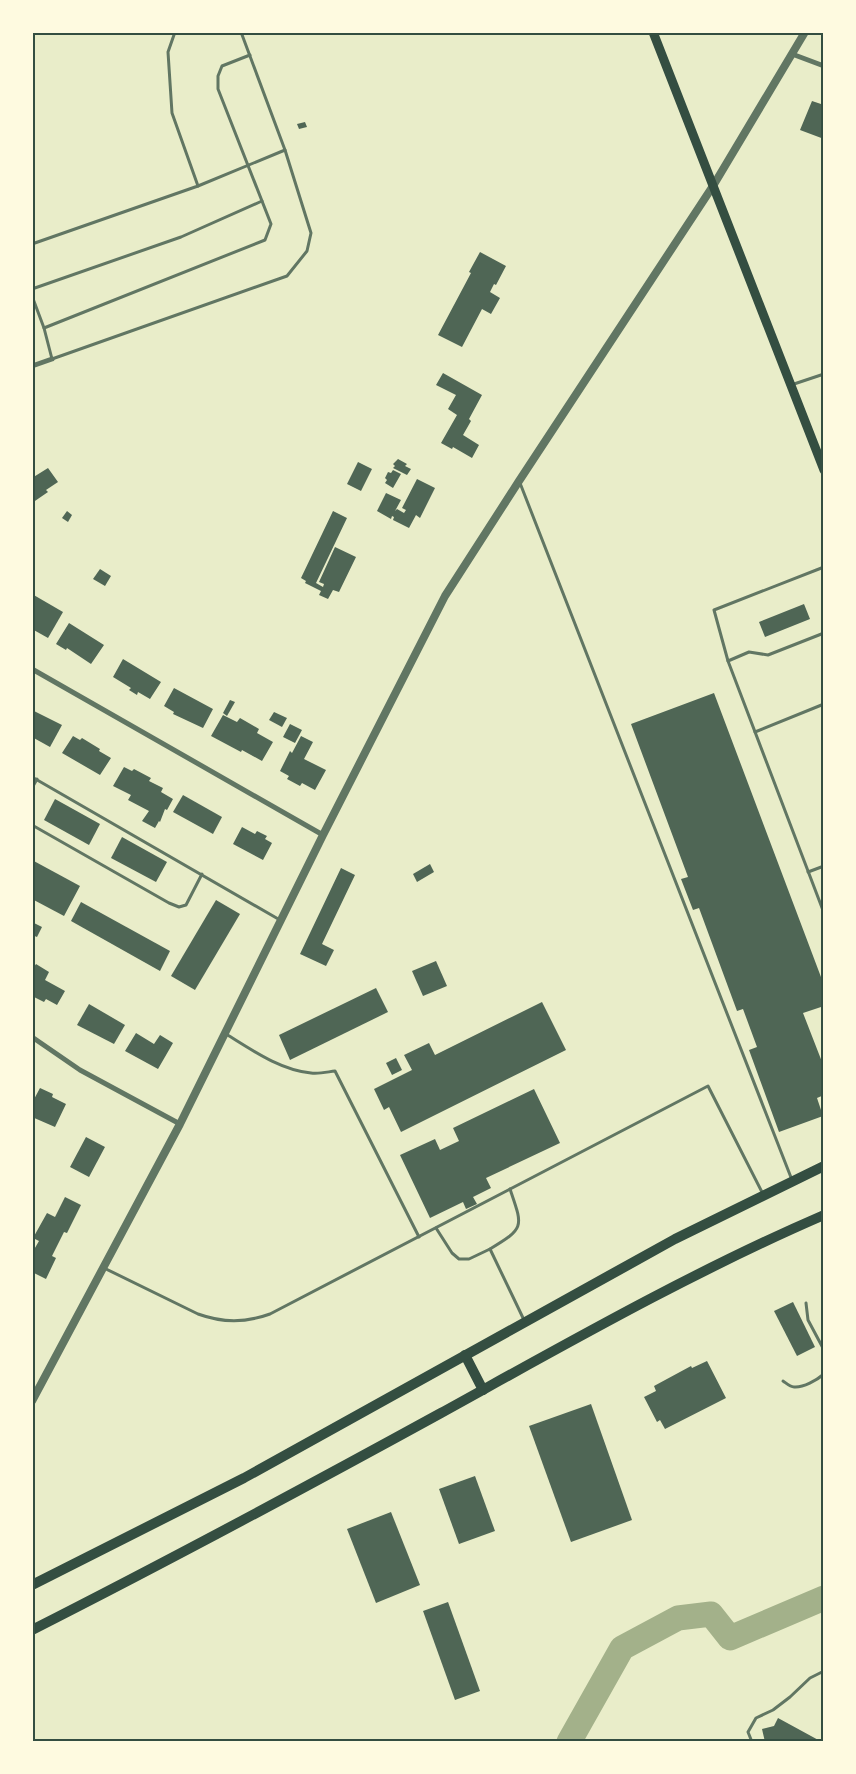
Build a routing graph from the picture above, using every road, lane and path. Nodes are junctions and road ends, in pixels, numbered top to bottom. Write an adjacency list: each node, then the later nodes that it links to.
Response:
1 (175, 32): 10 (lane)
2 (241, 32): 6 (lane)
3 (653, 32): 11 (main road)
4 (805, 32): 5 (street)
5 (792, 54): 7 (street); 11 (street)
6 (250, 56): 8 (lane); 9 (lane)
7 (824, 66)
8 (285, 150): 9 (lane); 17 (lane)
9 (248, 166): 10 (lane); 12 (lane)
10 (198, 186): 13 (lane)
11 (712, 186): 20 (main road); 22 (street)
12 (262, 201): 14 (lane); 16 (lane)
13 (32, 244)
14 (32, 288)
15 (32, 296): 16 (lane)
16 (44, 328): 17 (lane)
17 (52, 359): 18 (street)
18 (32, 366)
19 (824, 374): 20 (lane)
20 (790, 385): 21 (main road)
21 (824, 470)
22 (519, 481): 33 (street); 43 (lane)
23 (824, 567): 25 (lane)
24 (824, 633): 25 (lane)
25 (728, 661): 28 (lane)
26 (32, 669): 33 (street)
27 (824, 704): 28 (lane)
28 (754, 732): 35 (lane)
29 (32, 776): 30 (lane)
30 (37, 779): 31 (lane); 36 (lane)
31 (32, 788)
32 (32, 825): 36 (lane)
33 (323, 835): 38 (street)
34 (824, 866): 35 (lane)
35 (808, 872): 37 (lane)
36 (202, 874): 38 (lane)
37 (824, 913)
38 (281, 921): 39 (street)
39 (225, 1033): 41 (street); 48 (lane)
40 (32, 1037): 41 (street)
41 (180, 1124): 50 (street)
42 (824, 1166): 43 (highway)
43 (792, 1181): 45 (highway)
44 (510, 1189): 45 (lane); 47 (lane); 49 (lane)
45 (764, 1195): 52 (highway)
46 (824, 1215): 57 (highway)
47 (436, 1228): 48 (lane); 49 (lane)
48 (419, 1237): 50 (lane)
49 (490, 1249): 52 (lane)
50 (103, 1268): 58 (street)
51 (806, 1303): 53 (lane)
52 (525, 1322): 54 (highway)
53 (824, 1350)
54 (465, 1355): 57 (highway); 59 (highway)
55 (824, 1374): 56 (lane)
56 (783, 1381)
57 (483, 1390): 60 (highway)
58 (32, 1401)
59 (32, 1585)
60 (32, 1630)
61 (824, 1671): 62 (lane)
62 (752, 1742)

